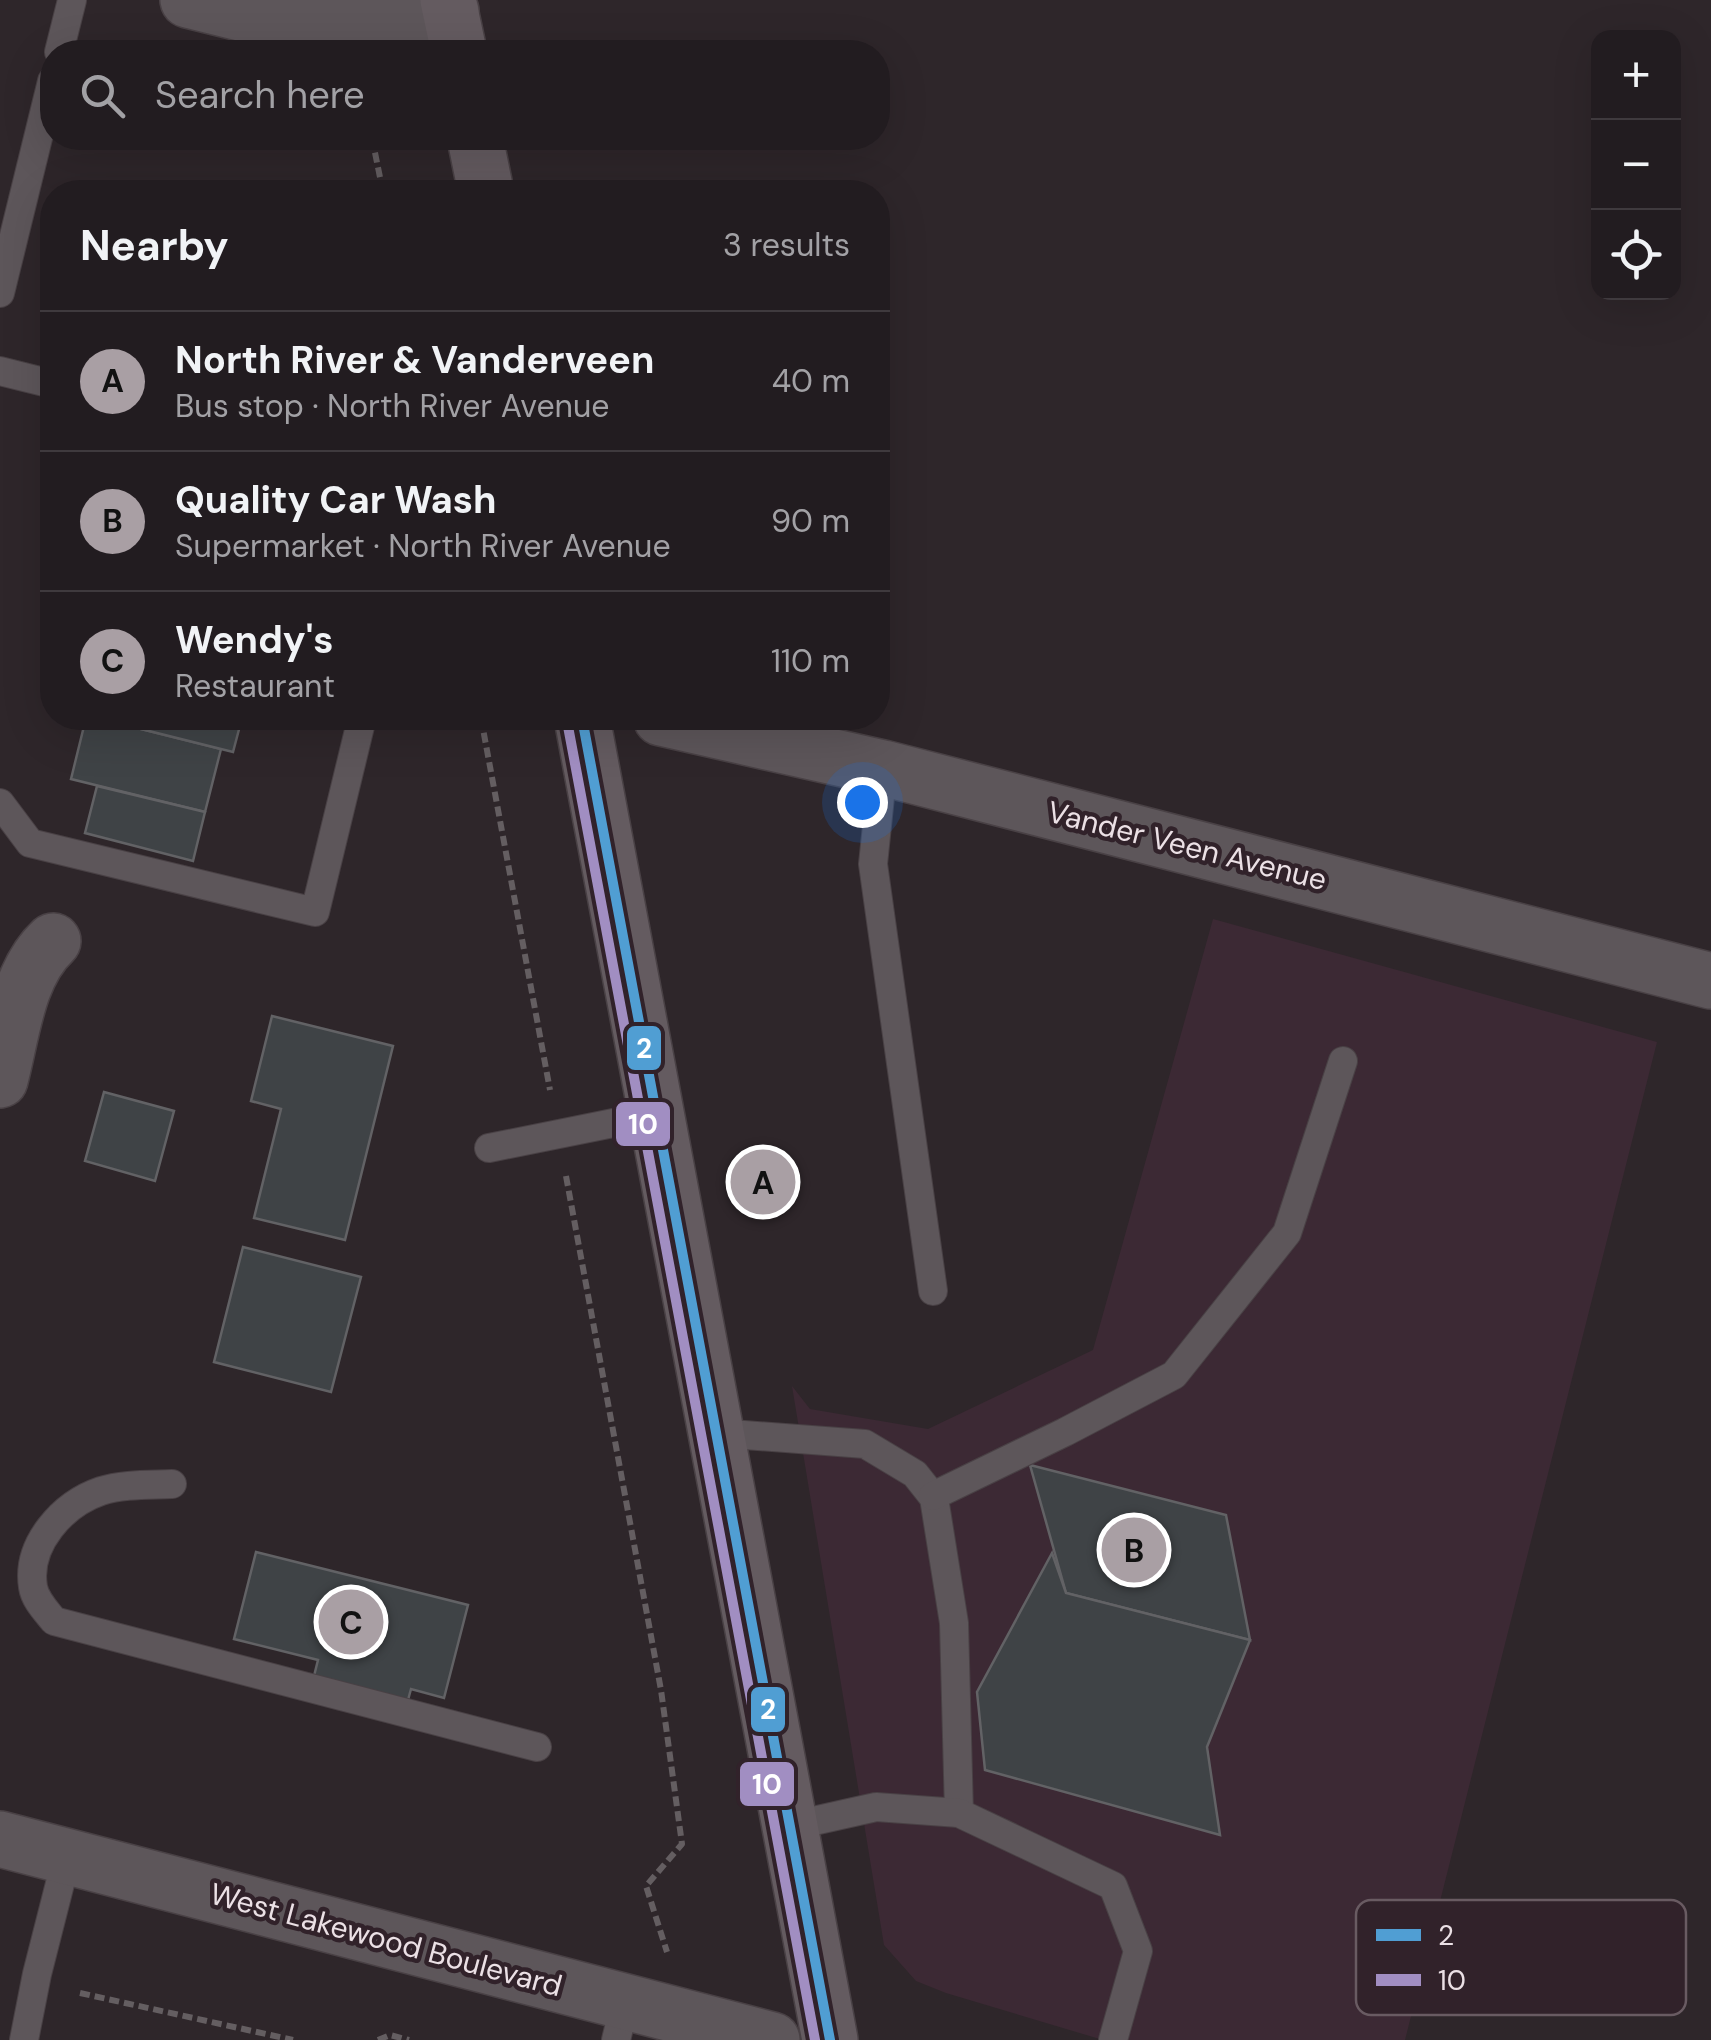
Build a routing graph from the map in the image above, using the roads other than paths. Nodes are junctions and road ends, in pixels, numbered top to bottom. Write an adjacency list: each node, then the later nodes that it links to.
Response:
1 (72, 0): 4 (lane)
2 (188, 0): 3 (street)
3 (453, 21)
4 (63, 40)
5 (40, 129): 8 (lane)
6 (477, 150): 7 (main road)
7 (484, 180)
8 (0, 294)
9 (0, 371): 10 (lane)
10 (40, 381)
11 (359, 730): 15 (lane)
12 (584, 730): 20 (main road)
13 (714, 730): 14 (street, Vander Veen Avenue)
14 (883, 768): 17 (street, Vander Veen Avenue); 22 (lane)
15 (0, 803)
16 (54, 942): 19 (street)
17 (1711, 981)
18 (1343, 1061): 25 (lane)
19 (0, 1080)
20 (658, 1114): 21 (lane); 23 (main road)
21 (489, 1148)
22 (933, 1290)
23 (718, 1433): 25 (lane); 28 (main road)
24 (172, 1484): 26 (lane)
25 (932, 1496): 27 (lane)
26 (537, 1747)
27 (960, 1813): 28 (lane); 35 (lane)
28 (791, 1826): 34 (main road)
29 (0, 1839): 30 (street, West Lakewood Boulevard)
30 (68, 1856): 31 (street, West Lakewood Boulevard); 32 (lane)
31 (621, 2021): 33 (street, West Lakewood Boulevard)
32 (24, 2040)
33 (772, 2040)
34 (830, 2040)
35 (1114, 2040)

